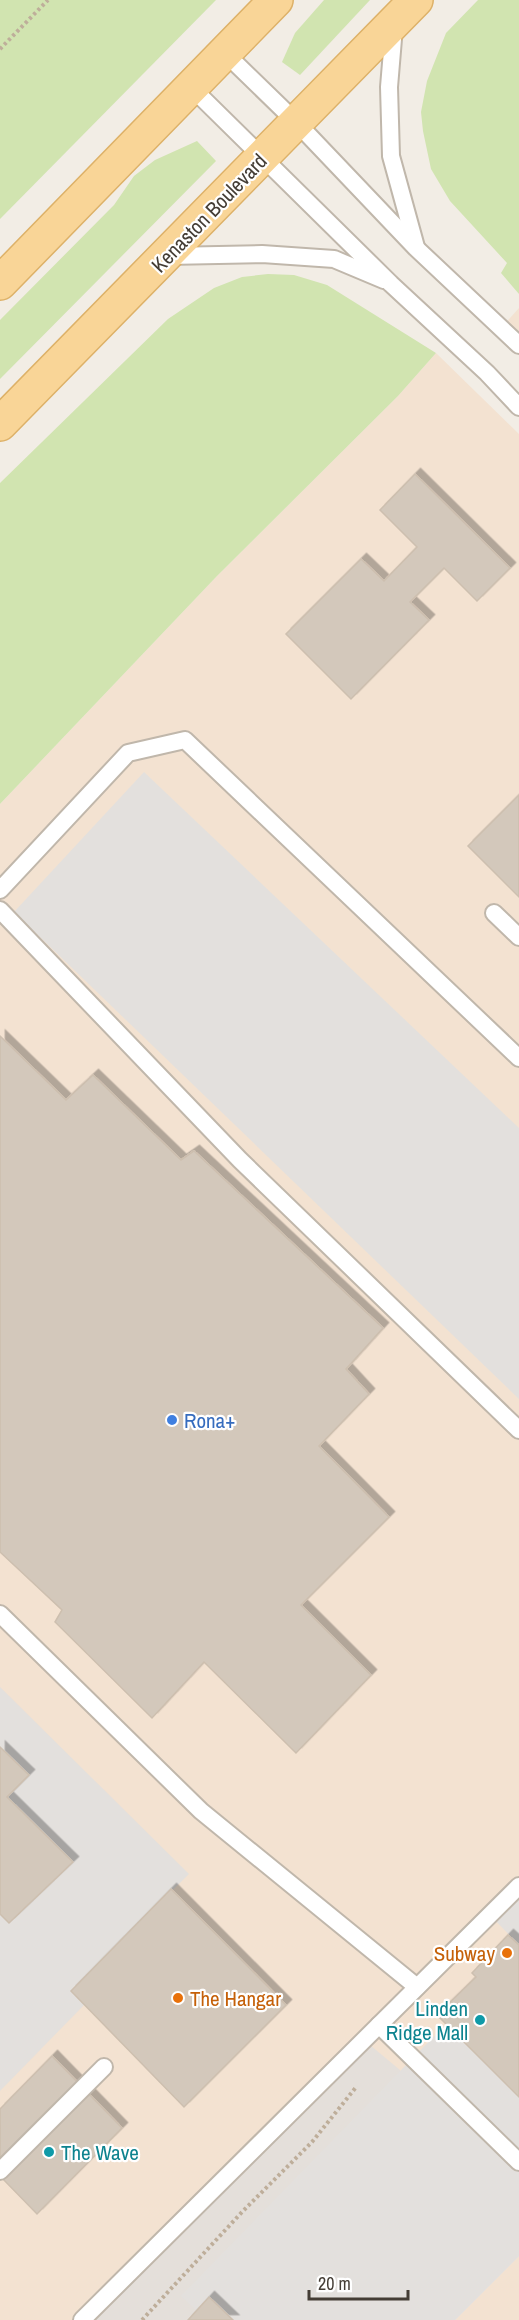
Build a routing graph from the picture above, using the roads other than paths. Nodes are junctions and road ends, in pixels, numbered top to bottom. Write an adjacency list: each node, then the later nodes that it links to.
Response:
1 (276, 0): 3 (main road)
2 (405, 11): 5 (main road, Kenaston Boulevard); 7 (lane)
3 (225, 53): 4 (main road); 5 (lane)
4 (191, 87): 6 (lane); 9 (main road)
5 (296, 122): 6 (main road, Kenaston Boulevard); 7 (lane)
6 (262, 157): 8 (main road, Kenaston Boulevard); 10 (lane)
7 (416, 248): 11 (lane)
8 (167, 256): 10 (lane); 13 (main road, Kenaston Boulevard)
9 (0, 283)
10 (391, 284): 12 (lane)
11 (519, 345)
12 (519, 407)
13 (0, 424)
14 (0, 890): 18 (lane)
15 (0, 910): 19 (lane)
16 (494, 913): 17 (lane)
17 (519, 937)
18 (518, 1055)
19 (519, 1431)
20 (0, 1614): 22 (lane)
21 (519, 1886): 22 (lane)
22 (417, 1987): 23 (lane)
23 (379, 2025): 25 (lane); 27 (lane)
24 (104, 2067): 26 (lane)
25 (519, 2162)
26 (0, 2171)
27 (82, 2320)

